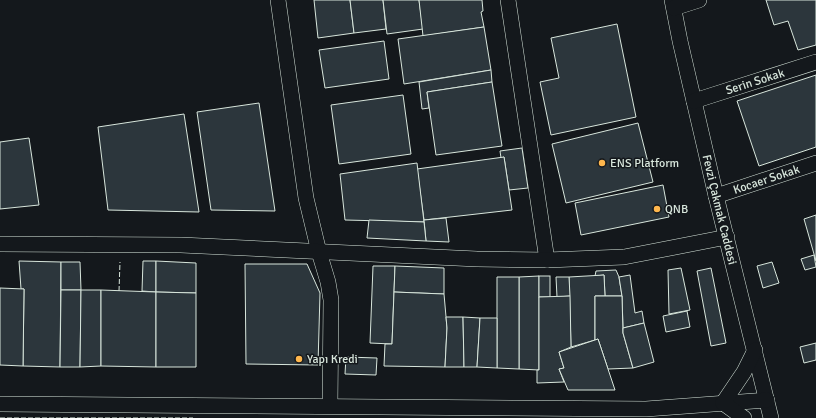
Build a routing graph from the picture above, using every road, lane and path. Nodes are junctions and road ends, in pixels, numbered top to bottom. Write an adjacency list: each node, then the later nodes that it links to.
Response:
1 (278, 0): 11 (street)
2 (508, 0): 12 (street)
3 (699, 0): 4 (street)
4 (673, 4): 6 (street, Fevzi Çakmak Caddesi)
5 (816, 62): 6 (street, Serin Sokak)
6 (694, 101): 8 (street, Fevzi Çakmak Caddesi)
7 (816, 163): 8 (street, Kocaer Sokak)
8 (716, 196): 9 (street, Fevzi Çakmak Caddesi)
9 (727, 236): 12 (street); 13 (street, Fevzi Çakmak Caddesi)
10 (0, 244): 11 (street)
11 (319, 252): 12 (street); 17 (street)
12 (547, 260)
13 (755, 350): 14 (street, Fevzi Çakmak Caddesi); 15 (street)
14 (767, 400): 15 (street); 20 (street, Fevzi Çakmak Caddesi)
15 (723, 403): 18 (street); 19 (street)
16 (0, 404): 17 (street)
17 (334, 410): 18 (street)
18 (368, 413)
19 (744, 418)
20 (771, 418)

